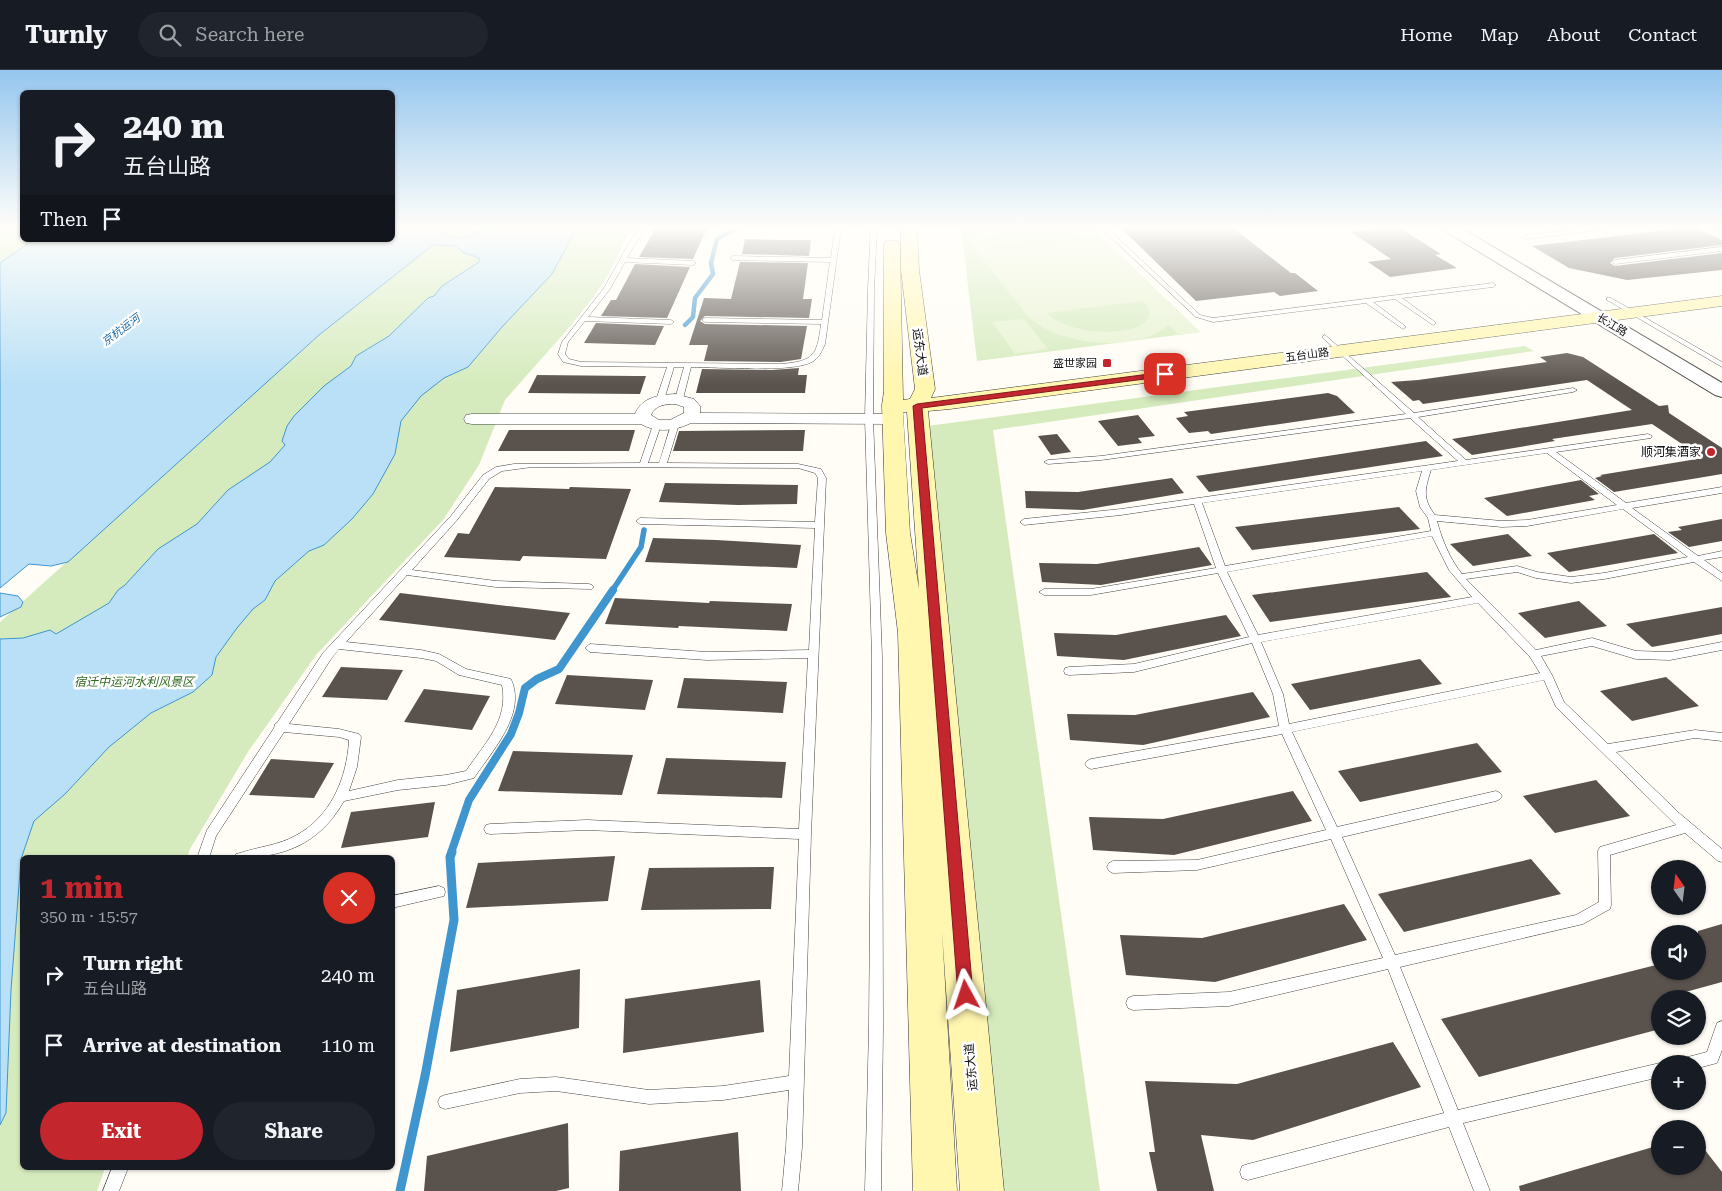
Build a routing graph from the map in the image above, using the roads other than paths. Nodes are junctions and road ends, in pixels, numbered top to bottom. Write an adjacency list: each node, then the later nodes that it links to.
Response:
1 (612, 280): 15 (lane)
2 (830, 280): 18 (lane)
3 (871, 280): 29 (lane)
4 (891, 280): 29 (main road, 运东大道)
5 (909, 280): 29 (main road, 运东大道)
6 (1160, 280): 12 (lane)
7 (1551, 280): 14 (street, 长江路)
8 (1557, 280): 14 (street, 长江路)
9 (1494, 286): 11 (lane)
10 (1722, 286): 14 (main road, 五台山路)
11 (1397, 298): 12 (lane); 19 (lane)
12 (1368, 301): 20 (lane)
13 (1722, 301): 14 (main road, 五台山路)
14 (1604, 308): 19 (main road, 五台山路); 22 (main road, 五台山路); 25 (lane); 26 (street, 长江路); 28 (street, 长江路)
15 (583, 319): 17 (lane); 23 (lane)
16 (705, 320): 18 (lane)
17 (671, 322)
18 (825, 322): 24 (lane)
19 (1433, 323): 20 (main road, 五台山路)
20 (1403, 327): 21 (main road, 五台山路)
21 (1325, 337): 22 (lane); 29 (main road, 五台山路)
22 (1340, 350): 29 (main road, 五台山路); 33 (lane)
23 (671, 365): 24 (lane); 31 (lane)
24 (688, 365): 32 (lane)
25 (1722, 365)
26 (1722, 378)
27 (1574, 390): 33 (lane)
28 (1722, 391)
29 (894, 405): 32 (street); 95 (lane); 96 (main road, 运东大道); 97 (main road, 运东大道)
30 (476, 412): 31 (street)
31 (652, 412): 32 (street); 32 (street); 38 (lane)
32 (683, 412): 39 (lane)
33 (1411, 415): 36 (lane); 37 (lane)
34 (1648, 436): 35 (lane)
35 (1548, 450): 37 (lane); 43 (lane)
36 (1048, 462)
37 (1464, 462): 40 (lane)
38 (643, 466): 39 (lane); 52 (lane)
39 (662, 466): 47 (lane)
40 (1428, 467): 42 (lane); 44 (lane)
41 (1722, 490): 43 (lane)
42 (1198, 501): 46 (lane); 51 (lane)
43 (1624, 506): 44 (lane); 50 (lane)
44 (1432, 518): 48 (lane)
45 (640, 521): 47 (lane)
46 (1024, 522)
47 (820, 525): 62 (lane)
48 (1436, 533): 51 (lane); 53 (lane)
49 (1722, 554): 50 (lane)
50 (1696, 559): 53 (lane); 54 (lane)
51 (1222, 571): 56 (lane); 58 (lane)
52 (406, 572): 55 (lane); 59 (lane)
53 (1460, 577): 57 (lane)
54 (1722, 578)
55 (589, 587)
56 (1044, 592)
57 (1480, 599): 58 (lane); 63 (lane)
58 (1255, 639): 64 (lane); 67 (lane)
59 (337, 645): 66 (lane); 72 (lane)
60 (1722, 646): 63 (lane)
61 (590, 648): 62 (lane)
62 (814, 654): 76 (lane)
63 (1534, 654): 65 (lane)
64 (1069, 671)
65 (1547, 675): 67 (lane); 69 (lane)
66 (279, 727): 72 (lane); 78 (lane)
67 (1285, 730): 70 (lane); 75 (lane)
68 (1722, 737): 69 (lane)
69 (1606, 749): 73 (lane)
70 (1090, 764)
71 (1496, 796): 75 (lane)
72 (342, 797): 79 (lane)
73 (1687, 827): 77 (lane); 83 (lane)
74 (490, 829): 76 (lane)
75 (1334, 832): 80 (lane); 83 (lane)
76 (805, 834): 88 (lane)
77 (1719, 851)
78 (204, 855)
79 (250, 855)
80 (1113, 866)
81 (439, 892): 82 (lane)
82 (395, 901)
83 (1392, 962): 84 (lane); 90 (lane)
84 (1133, 1003)
85 (1722, 1028): 86 (lane)
86 (1706, 1059)
87 (1651, 1072): 90 (lane)
88 (796, 1082): 89 (lane); 94 (lane)
89 (445, 1102)
90 (1454, 1118): 92 (lane); 98 (lane)
91 (119, 1170): 93 (lane)
92 (1248, 1172)
93 (111, 1191)
94 (790, 1191)
95 (873, 1191)
96 (935, 1191)
97 (982, 1191)
98 (1482, 1191)

